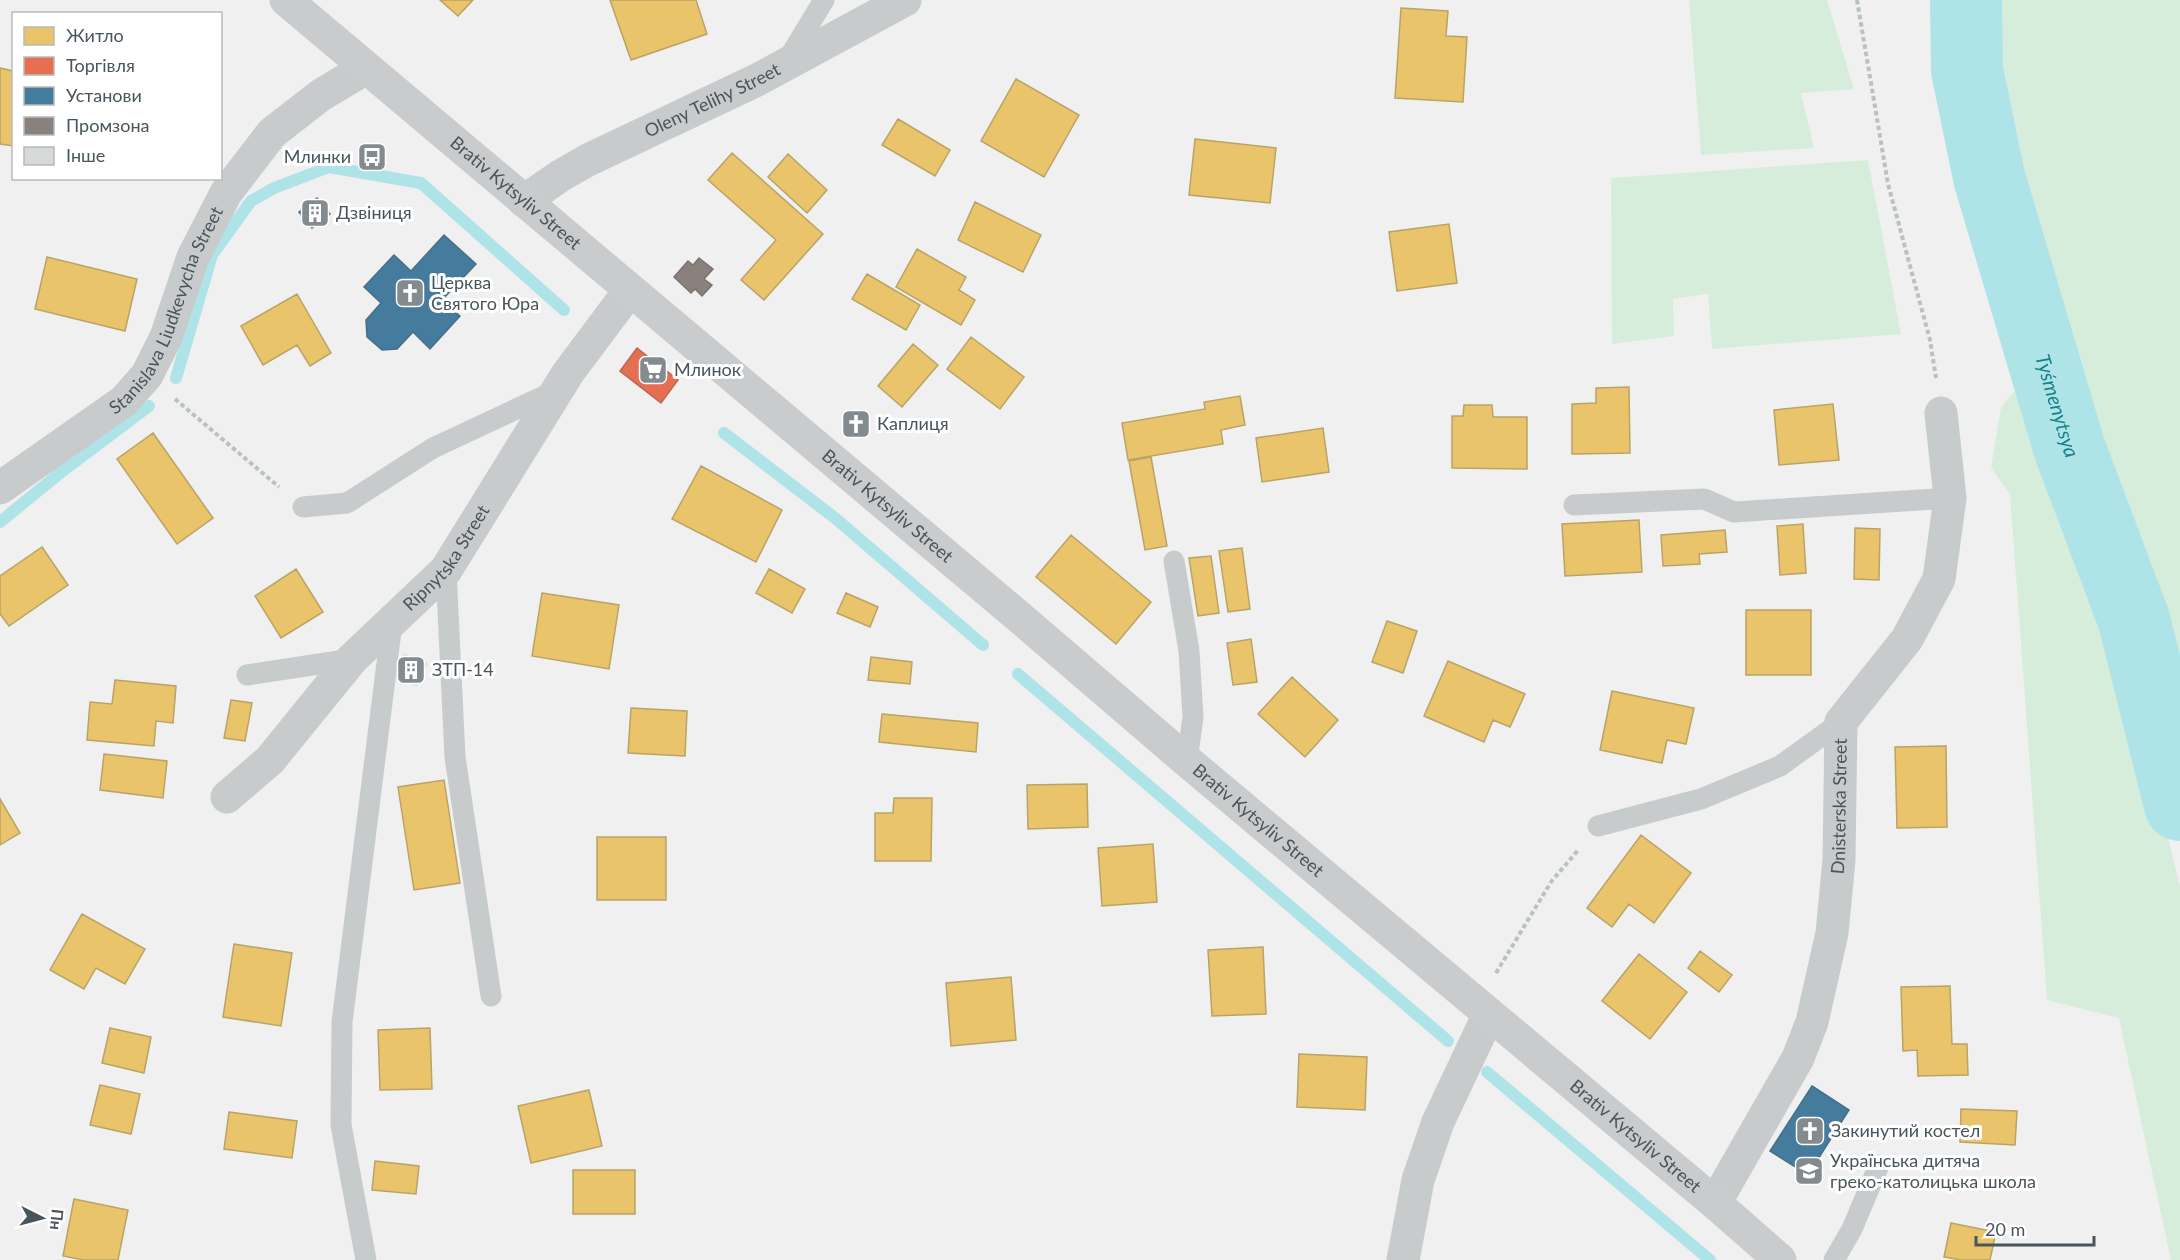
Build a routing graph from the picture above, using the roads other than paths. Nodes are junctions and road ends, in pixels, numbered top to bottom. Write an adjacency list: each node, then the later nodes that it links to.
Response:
1 (286, 0): 5 (street, Brativ Kytsyliv Street)
2 (824, 0): 4 (lane)
3 (904, 0): 4 (street, Oleny Telihy Street)
4 (784, 65): 6 (street, Oleny Telihy Street)
5 (366, 69): 6 (street, Brativ Kytsyliv Street); 10 (street, Stanislava Liudkevycha Street)
6 (524, 201): 7 (street, Brativ Kytsyliv Street)
7 (630, 290): 8 (street, Ripnytska Street); 20 (street, Brativ Kytsyliv Street)
8 (558, 390): 13 (lane); 15 (street, Ripnytska Street)
9 (1941, 413): 11 (street, Dnisterska Street)
10 (0, 488)
11 (1950, 498): 12 (lane); 19 (street, Dnisterska Street)
12 (1574, 505)
13 (303, 507)
14 (1174, 561): 20 (lane)
15 (447, 570): 16 (street, Ripnytska Street); 23 (lane)
16 (392, 623): 17 (street, Ripnytska Street); 27 (lane)
17 (352, 659): 18 (lane); 21 (street, Ripnytska Street)
18 (247, 675)
19 (1841, 722): 22 (lane); 26 (street, Dnisterska Street)
20 (1187, 760): 24 (street, Brativ Kytsyliv Street)
21 (227, 797)
22 (1598, 826)
23 (491, 996)
24 (1483, 1009): 26 (street, Brativ Kytsyliv Street); 28 (street)
25 (1879, 1165): 30 (lane)
26 (1715, 1203): 29 (street, Brativ Kytsyliv Street)
27 (366, 1260)
28 (1403, 1260)
29 (1780, 1260)
30 (1834, 1260)

